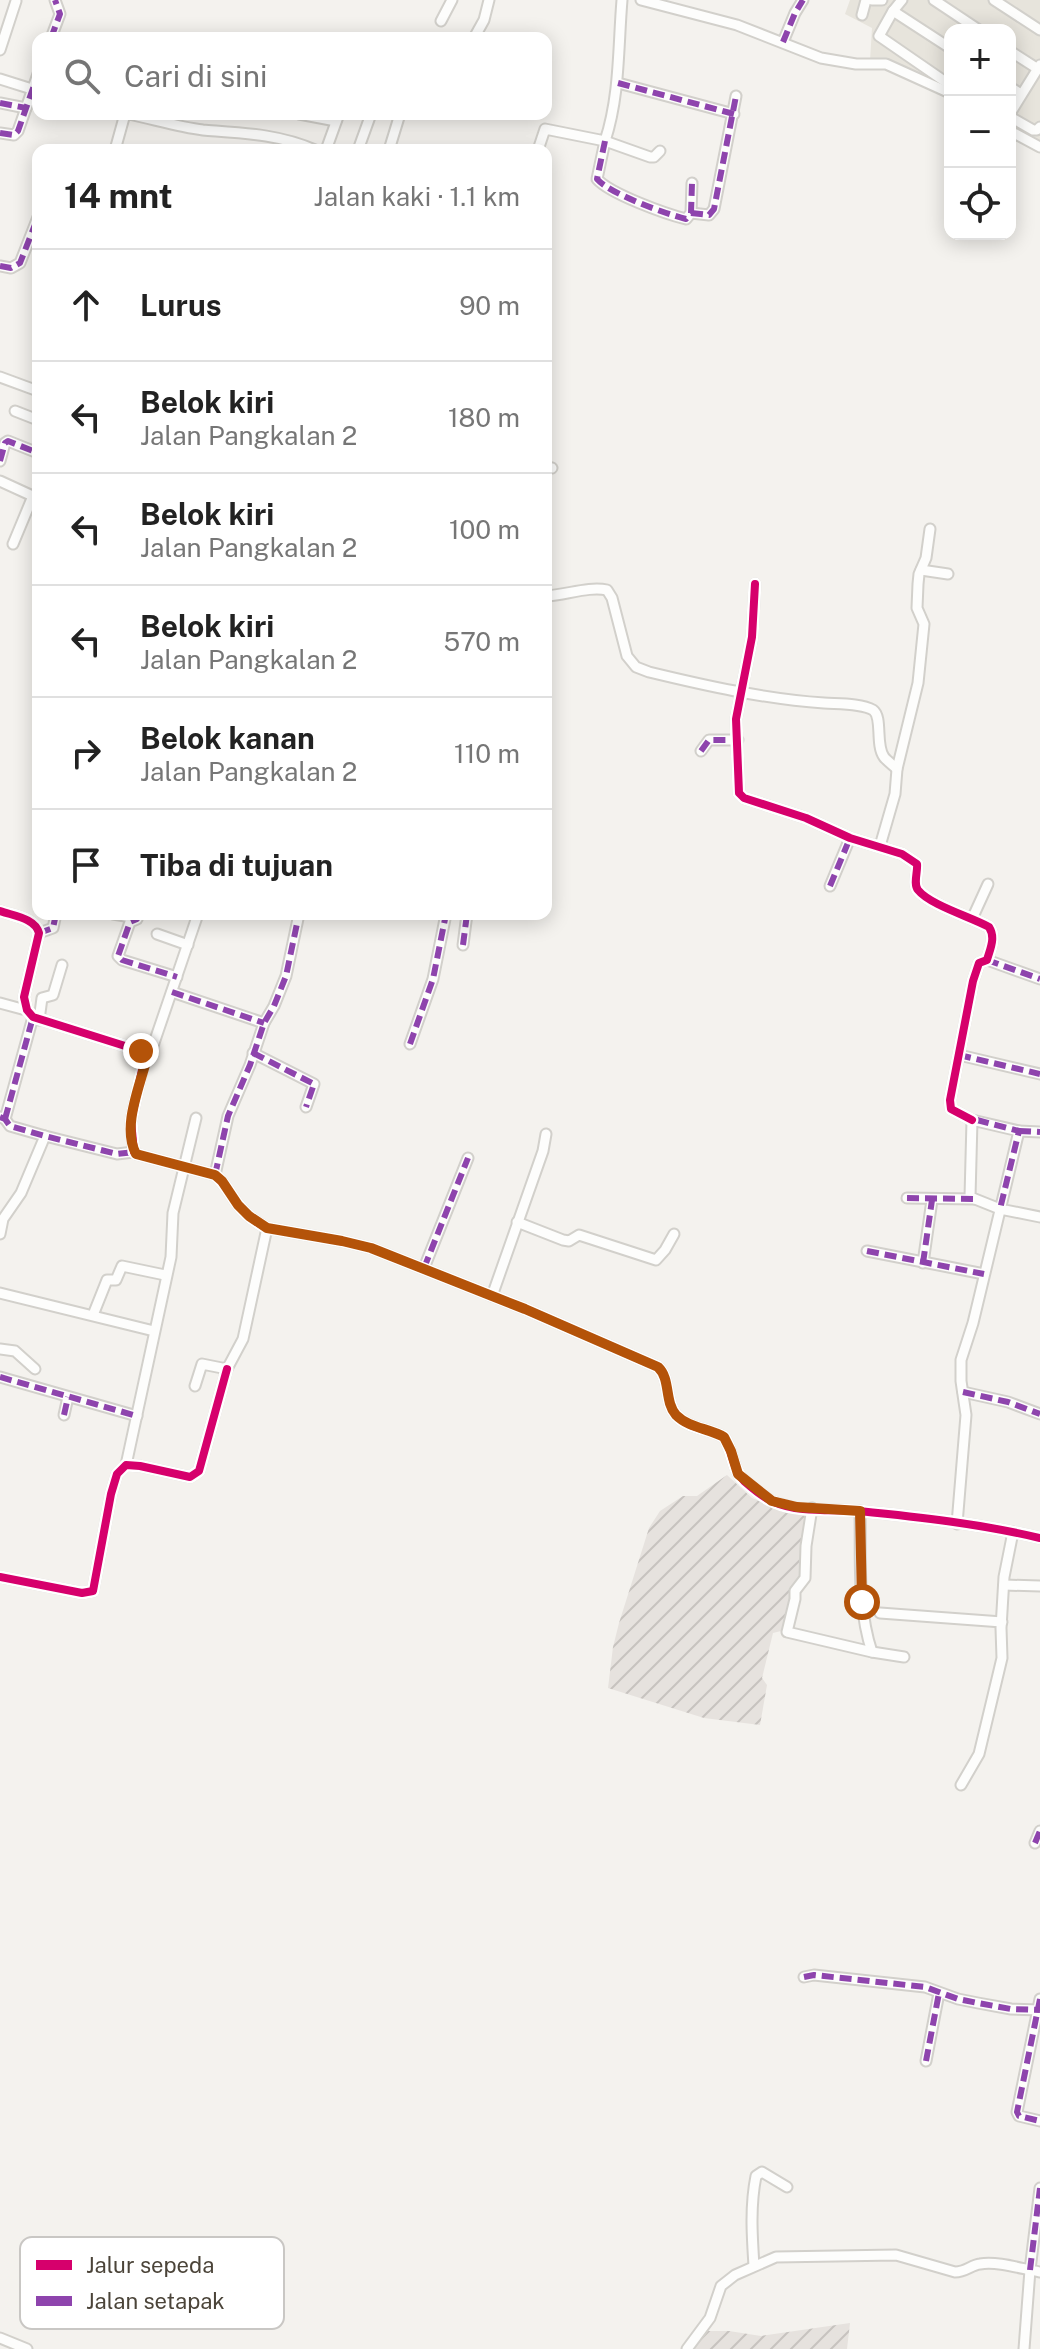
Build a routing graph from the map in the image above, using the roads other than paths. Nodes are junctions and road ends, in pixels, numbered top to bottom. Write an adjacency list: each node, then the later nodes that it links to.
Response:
1 (55, 0): 18 (street)
2 (452, 0): 15 (street)
3 (489, 0): 19 (street)
4 (622, 0): 27 (street)
5 (641, 0): 20 (street)
6 (803, 0): 20 (street)
7 (869, 0): 8 (street); 14 (street)
8 (882, 0)
9 (902, 0): 13 (street)
10 (934, 0): 16 (street)
11 (994, 0): 17 (street)
12 (16, 1): 22 (street)
13 (893, 11): 21 (street); 26 (street)
14 (862, 15)
15 (441, 21)
16 (970, 24)
17 (1040, 30)
18 (53, 32)
19 (477, 32)
20 (783, 42): 29 (street)
21 (944, 44)
22 (0, 50)
23 (1016, 54): 24 (street)
24 (1039, 67): 32 (street)
25 (0, 79): 28 (street)
26 (944, 81)
27 (618, 83): 35 (street); 45 (street)
28 (32, 89)
29 (944, 90)
30 (32, 96): 34 (street)
31 (736, 96): 35 (street)
32 (1016, 99)
33 (0, 103): 34 (street)
34 (26, 108): 43 (street)
35 (734, 114): 55 (street)
36 (124, 120): 46 (street)
37 (154, 120): 47 (street)
38 (336, 120): 48 (street)
39 (369, 120): 49 (street)
40 (398, 120): 50 (street)
41 (1016, 120): 42 (street)
42 (1040, 127)
43 (0, 133)
44 (1016, 134): 52 (street)
45 (605, 141): 51 (street); 53 (street); 55 (street)
46 (117, 144)
47 (297, 144)
48 (328, 144)
49 (360, 144)
50 (391, 144)
51 (540, 144)
52 (1040, 147)
53 (660, 151)
54 (692, 183): 55 (street)
55 (691, 213)
56 (32, 232): 57 (street)
57 (0, 266)
58 (0, 377): 59 (street)
59 (32, 389)
60 (15, 411): 61 (street)
61 (32, 418)
62 (32, 451): 63 (street)
63 (0, 461)
64 (0, 481): 65 (street)
65 (32, 496)
66 (32, 503): 68 (street)
67 (930, 529): 69 (street)
68 (13, 544)
69 (921, 570): 70 (street); 76 (street)
70 (948, 574)
71 (755, 584): 73 (street)
72 (552, 595): 73 (street)
73 (741, 692): 74 (street); 76 (street)
74 (738, 740): 75 (street); 77 (street)
75 (701, 751)
76 (897, 769): 78 (street)
77 (850, 838): 78 (street); 80 (street)
78 (880, 846): 82 (street)
79 (988, 884): 82 (street)
80 (830, 886)
81 (0, 911): 89 (street)
82 (972, 919): 93 (street)
83 (55, 920): 89 (street)
84 (135, 920): 95 (street)
85 (196, 920): 91 (street)
86 (298, 920): 101 (street)
87 (445, 920): 102 (street)
88 (466, 920): 92 (street)
89 (39, 933): 99 (street)
90 (157, 934): 91 (street)
91 (188, 945): 95 (street)
92 (463, 945)
93 (987, 960): 96 (street); 104 (street)
94 (62, 965): 100 (street)
95 (177, 977): 97 (street)
96 (1040, 979)
97 (172, 992): 101 (street); 105 (street)
98 (0, 1003): 99 (street)
99 (26, 1007): 100 (street)
100 (36, 1018): 105 (street); 108 (street)
101 (264, 1023): 103 (street)
102 (410, 1044)
103 (253, 1053): 107 (street); 118 (street)
104 (959, 1055): 106 (street); 110 (street)
105 (145, 1056): 115 (street)
106 (1040, 1074)
107 (306, 1107)
108 (2, 1118): 114 (street)
109 (196, 1118): 117 (street)
110 (972, 1120): 111 (street); 120 (street)
111 (1019, 1131): 112 (street); 122 (street)
112 (1040, 1132)
113 (546, 1134): 124 (street)
114 (45, 1136): 115 (street); 126 (street)
115 (134, 1152): 117 (street)
116 (468, 1158): 130 (street)
117 (183, 1166): 118 (street); 132 (street)
118 (215, 1175): 125 (street)
119 (907, 1198): 121 (street)
120 (974, 1199): 121 (street); 122 (street)
121 (932, 1200): 129 (street)
122 (1000, 1209): 123 (street); 131 (street)
123 (1040, 1217)
124 (517, 1222): 127 (street); 134 (street)
125 (267, 1228): 130 (street); 139 (street)
126 (0, 1234)
127 (674, 1234)
128 (867, 1251): 129 (street)
129 (923, 1263): 131 (street)
130 (424, 1268): 134 (street)
131 (984, 1274): 142 (street)
132 (165, 1275): 135 (street); 136 (street)
133 (0, 1293): 135 (street)
134 (492, 1296): 148 (street)
135 (93, 1315): 136 (street)
136 (154, 1331): 146 (street)
137 (0, 1349): 138 (street)
138 (35, 1369)
139 (227, 1369): 141 (street); 147 (street)
140 (0, 1377): 143 (street)
141 (195, 1386)
142 (963, 1392): 144 (street); 150 (street)
143 (68, 1397): 145 (street); 146 (street)
144 (1040, 1414)
145 (64, 1415)
146 (137, 1416): 147 (street)
147 (126, 1465): 153 (street)
148 (812, 1508): 149 (street); 158 (street)
149 (860, 1511): 150 (street); 158 (street)
150 (957, 1524): 151 (street)
151 (1013, 1532): 152 (street); 154 (street)
152 (1040, 1538)
153 (0, 1577)
154 (1004, 1585): 155 (street); 157 (street)
155 (1040, 1586)
156 (880, 1613): 157 (street)
157 (1002, 1622): 160 (street)
158 (872, 1652): 159 (street)
159 (904, 1657)
160 (961, 1785)
161 (1040, 1831): 162 (street)
162 (1035, 1843)
163 (804, 1977): 164 (street)
164 (939, 1993): 165 (street); 166 (street)
165 (1039, 2006): 167 (street)
166 (926, 2061)
167 (1040, 2121)
168 (787, 2187): 171 (street)
169 (1040, 2188): 170 (street)
170 (1038, 2222): 172 (street)
171 (754, 2266): 172 (street); 175 (street)
172 (1035, 2271): 176 (street)
173 (0, 2338): 174 (street)
174 (27, 2349)
175 (687, 2349)
176 (1024, 2349)

